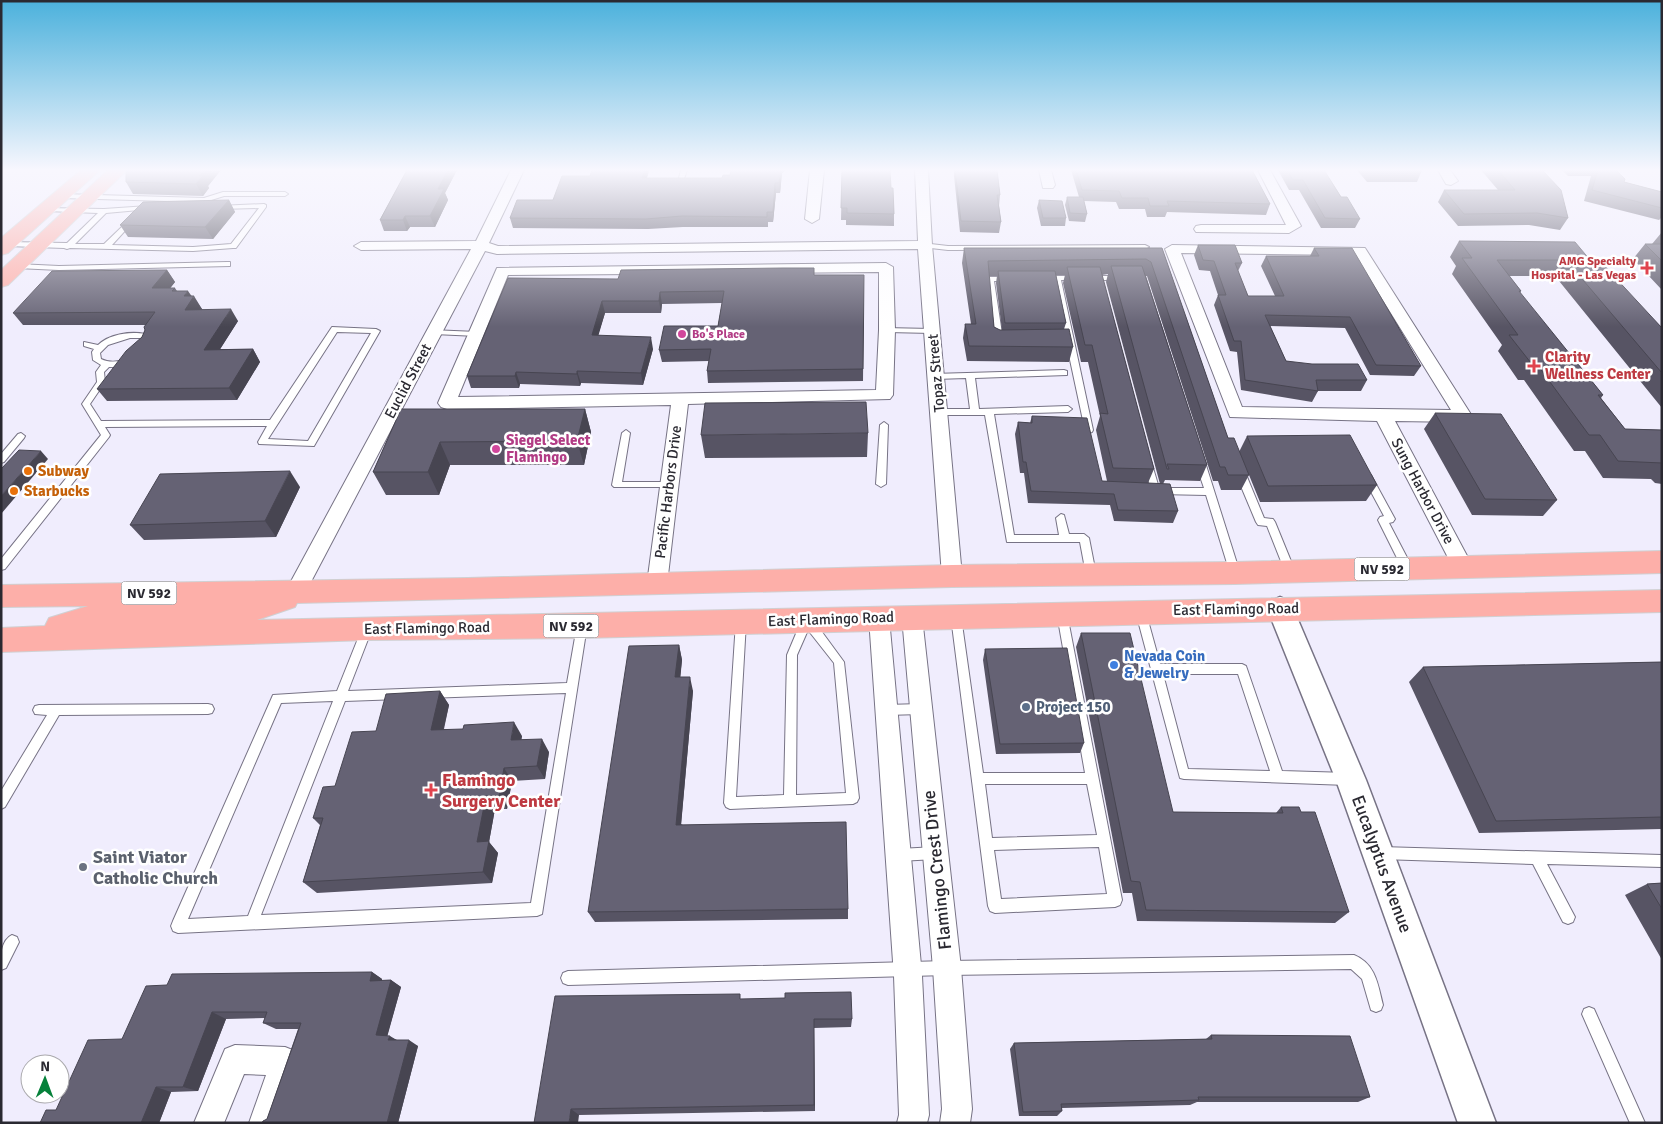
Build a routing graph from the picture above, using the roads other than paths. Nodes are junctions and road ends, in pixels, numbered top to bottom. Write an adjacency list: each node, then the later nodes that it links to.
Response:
1 (32, 222): 14 (main road)
2 (62, 222): 12 (main road)
3 (92, 222): 15 (lane)
4 (130, 222): 16 (lane)
5 (252, 222): 16 (lane)
6 (491, 222): 10 (street, Euclid Street)
7 (924, 222): 11 (street, Topaz Street)
8 (1292, 222): 9 (street)
9 (1201, 229)
10 (480, 245): 11 (street); 13 (street); 29 (street, Euclid Street)
11 (925, 245): 17 (lane); 28 (street, Topaz Street)
12 (37, 246): 14 (lane); 15 (lane); 19 (main road)
13 (361, 246)
14 (4, 247)
15 (67, 247): 16 (lane)
16 (106, 247)
17 (1145, 247)
18 (227, 264): 19 (lane)
19 (17, 266): 25 (main road)
20 (1038, 278): 21 (lane)
21 (1057, 278): 22 (lane); 49 (lane)
22 (1100, 278): 23 (lane); 26 (lane)
23 (1134, 278)
24 (1019, 279): 31 (lane)
25 (1, 281)
26 (1103, 288)
27 (887, 330): 28 (lane); 30 (street); 38 (street)
28 (932, 331): 37 (street, Topaz Street)
29 (434, 332): 30 (lane); 70 (street, Euclid Street)
30 (477, 334): 38 (street)
31 (1006, 340)
32 (87, 344): 33 (lane)
33 (100, 348): 34 (lane); 34 (lane)
34 (106, 364): 45 (lane)
35 (1064, 372): 36 (lane)
36 (970, 375): 37 (lane); 42 (lane)
37 (936, 376): 41 (street, Topaz Street)
38 (680, 399): 56 (street, Pacific Harbors Drive)
39 (1068, 409): 40 (lane)
40 (989, 411): 42 (lane); 59 (lane)
41 (939, 412): 42 (lane); 67 (street, Topaz Street)
42 (975, 412)
43 (1383, 415): 43 (street); 62 (street, Sung Harbor Drive)
44 (273, 423): 44 (lane); 45 (lane)
45 (99, 424): 61 (lane)
46 (884, 425): 55 (lane)
47 (626, 433): 56 (lane)
48 (21, 436): 52 (lane)
49 (1092, 442)
50 (1145, 452): 57 (lane)
51 (1197, 455): 57 (lane)
52 (1, 460)
53 (1237, 463): 64 (lane)
54 (1363, 467): 63 (lane)
55 (882, 484)
56 (670, 485): 68 (street, Pacific Harbors Drive)
57 (1209, 492): 65 (lane)
58 (1061, 518): 59 (lane)
59 (1065, 539): 66 (lane)
60 (1662, 562): 62 (main road, NV 592)
61 (1, 566)
62 (1463, 567): 63 (main road, NV 592); 73 (main road)
63 (1408, 569): 64 (main road, NV 592)
64 (1290, 571): 65 (main road, NV 592)
65 (1235, 573): 66 (main road, NV 592); 75 (main road)
66 (1091, 574): 67 (main road, NV 592)
67 (952, 576): 68 (main road, NV 592)
68 (657, 584): 69 (main road, NV 592)
69 (494, 588): 70 (main road, NV 592); 83 (main road)
70 (296, 591): 71 (main road, NV 592); 84 (main road)
71 (1, 596)
72 (1662, 601): 73 (main road, East Flamingo Road / NV 592)
73 (1280, 608): 74 (main road, East Flamingo Road / NV 592); 97 (street, Eucalyptus Avenue)
74 (1141, 612): 75 (main road, East Flamingo Road / NV 592); 86 (lane)
75 (1062, 614): 77 (main road, East Flamingo Road / NV 592); 95 (lane)
76 (912, 617): 77 (main road, East Flamingo Road / NV 592); 78 (main road, East Flamingo Road / NV 592); 90 (street, Flamingo Crest Drive)
77 (956, 617): 96 (lane)
78 (879, 618): 79 (main road, East Flamingo Road / NV 592); 93 (street)
79 (808, 620): 80 (main road, East Flamingo Road / NV 592); 98 (lane); 98 (lane)
80 (741, 622): 81 (main road, East Flamingo Road / NV 592); 98 (lane)
81 (582, 626): 82 (main road, East Flamingo Road / NV 592); 87 (lane)
82 (368, 628): 83 (main road, East Flamingo Road / NV 592); 88 (lane)
83 (243, 632): 84 (main road, East Flamingo Road / NV 592)
84 (33, 638): 85 (main road, East Flamingo Road / NV 592)
85 (1, 640)
86 (1155, 669): 94 (lane); 94 (lane)
87 (573, 688): 88 (lane); 108 (lane)
88 (342, 694): 108 (lane); 108 (lane)
89 (208, 709): 92 (lane)
90 (921, 709): 93 (lane); 102 (street, Flamingo Crest Drive)
91 (39, 710): 92 (lane)
92 (56, 710): 99 (lane)
93 (886, 710): 104 (street)
94 (1278, 777): 97 (lane)
95 (1092, 778): 96 (lane); 100 (lane)
96 (978, 780): 101 (lane)
97 (1351, 780): 103 (street, Eucalyptus Avenue)
98 (790, 800)
99 (1, 803)
100 (1104, 841): 101 (lane); 101 (lane)
101 (987, 844)
102 (936, 853): 104 (lane); 111 (street, Flamingo Crest Drive)
103 (1378, 853): 105 (lane); 120 (street, Eucalyptus Avenue)
104 (898, 855): 112 (street)
105 (1537, 858): 106 (lane); 107 (lane)
106 (1662, 861)
107 (1568, 917)
108 (252, 922)
109 (12, 942): 110 (lane)
110 (1, 963)
111 (947, 968): 112 (lane); 114 (lane); 119 (street, Flamingo Crest Drive)
112 (907, 969): 113 (lane); 118 (street)
113 (568, 978)
114 (1376, 1005)
115 (1589, 1014): 121 (lane)
116 (209, 1123): 117 (street)
117 (264, 1123)
118 (912, 1123)
119 (955, 1123)
120 (1477, 1123)
121 (1638, 1123)

